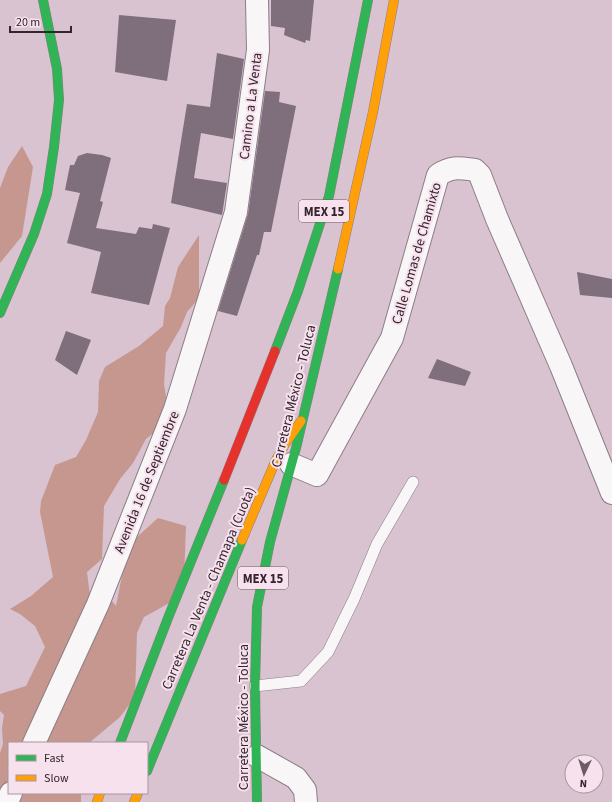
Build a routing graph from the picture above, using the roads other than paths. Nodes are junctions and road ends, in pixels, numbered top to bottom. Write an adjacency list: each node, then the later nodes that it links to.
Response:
1 (43, 0): 6 (main road)
2 (257, 0): 5 (street, Camino a La Venta)
3 (368, 0): 13 (main road, Carretera México - Toluca / MEX 15)
4 (394, 0): 7 (main road, Carretera México - Toluca / MEX 15)
5 (236, 212): 12 (street, Avenida 16 de Septiembre)
6 (0, 313)
7 (302, 420): 8 (main road, Carretera México - Toluca / MEX 15); 15 (main road, Carretera La Venta - Chamapa (Cuota))
8 (291, 464): 10 (street, Calle Lomas de Chamixto); 11 (main road, Carretera México - Toluca / MEX 15)
9 (413, 482): 11 (lane)
10 (610, 486)
11 (255, 686): 14 (main road, Carretera México - Toluca / MEX 15)
12 (34, 742)
13 (120, 742)
14 (257, 756): 16 (main road, Carretera México - Toluca / MEX 15); 17 (street)
15 (148, 769)
16 (257, 802)
17 (306, 802)

